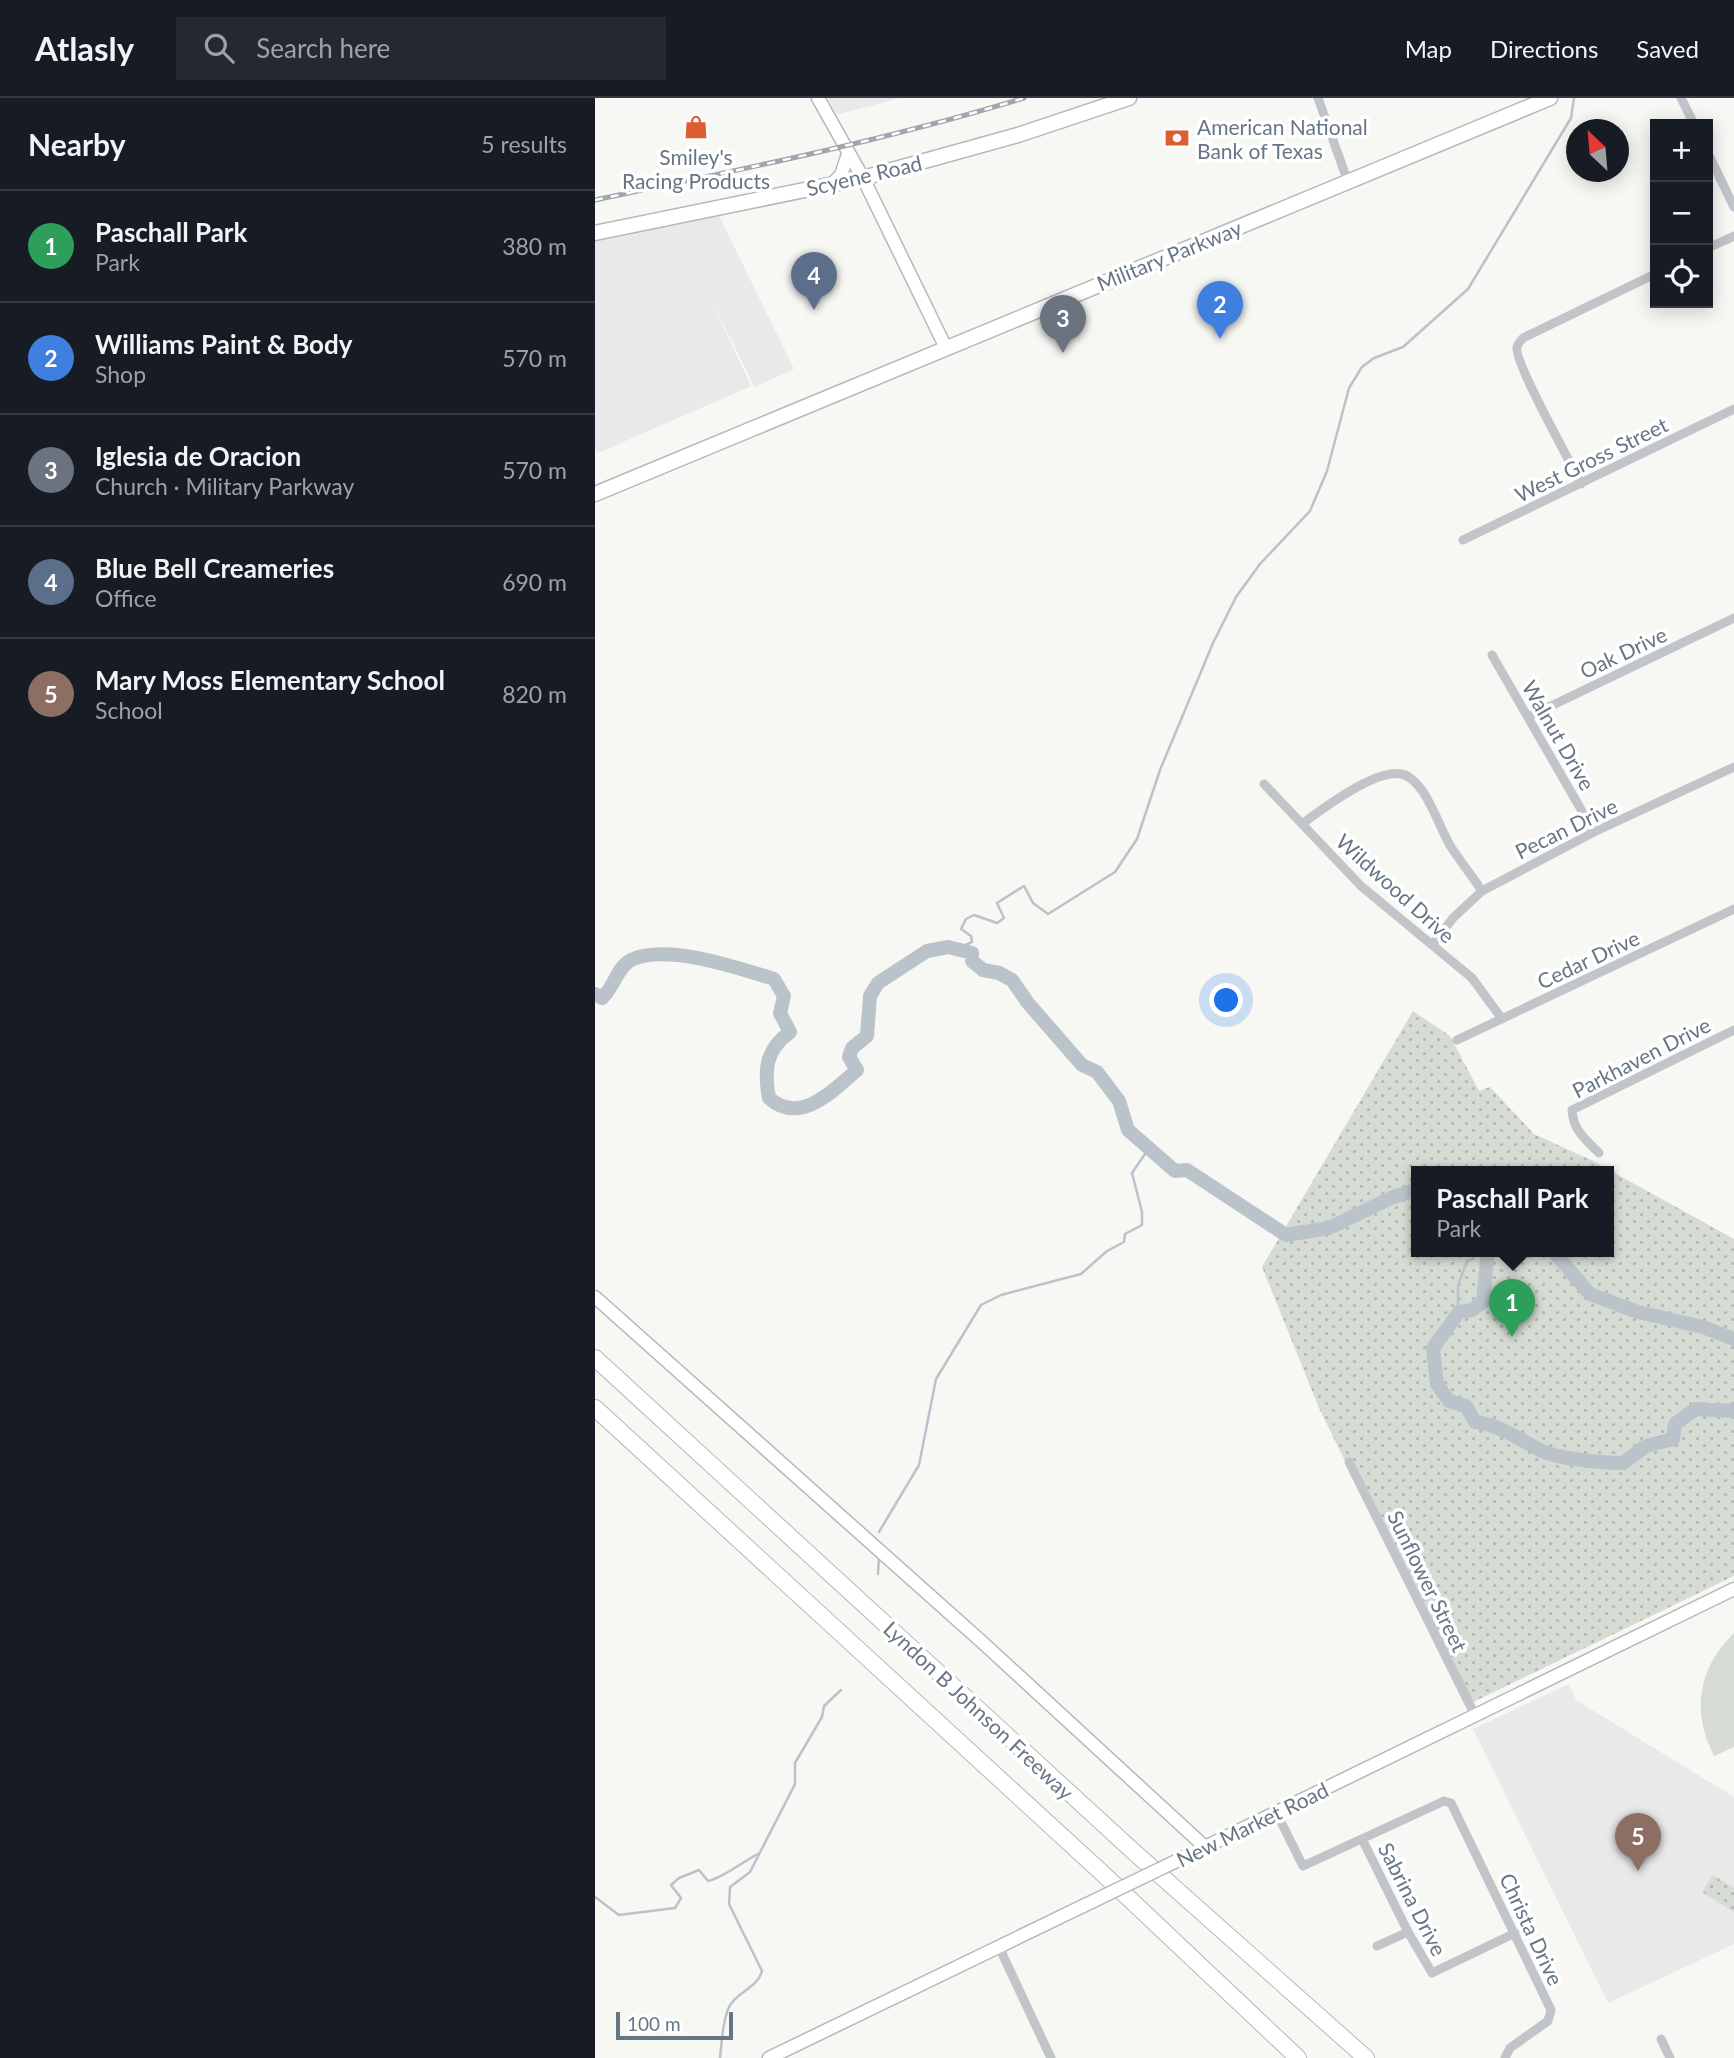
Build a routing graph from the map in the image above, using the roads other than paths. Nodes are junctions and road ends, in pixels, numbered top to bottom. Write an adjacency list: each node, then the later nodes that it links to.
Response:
1 (818, 98): 7 (street)
2 (1129, 98): 9 (main road, Scyene Road)
3 (1318, 98): 10 (street)
4 (1550, 98): 10 (main road, Military Parkway)
5 (1681, 98): 6 (street)
6 (1691, 119)
7 (848, 154): 9 (street); 11 (street)
8 (1713, 163): 12 (street)
9 (863, 178): 11 (main road, Scyene Road); 17 (street)
10 (1347, 182): 17 (main road, Military Parkway)
11 (831, 185): 13 (main road, Scyene Road)
12 (1734, 207)
13 (595, 233)
14 (1734, 236): 15 (street)
15 (1713, 246)
16 (1650, 276): 19 (street)
17 (946, 348): 20 (main road, Military Parkway)
18 (1734, 409): 19 (street, West Gross Street)
19 (1581, 484): 21 (street, West Gross Street)
20 (595, 494)
21 (1463, 540)
22 (1734, 618): 24 (street, Oak Drive)
23 (1492, 655): 24 (street, Walnut Drive)
24 (1528, 717): 28 (street, Walnut Drive)
25 (1734, 767): 28 (street, Pecan Drive)
26 (1264, 784): 27 (street, Wildwood Drive)
27 (1302, 824): 29 (street); 31 (street, Wildwood Drive)
28 (1594, 832): 29 (street, Pecan Drive)
29 (1482, 891): 31 (street, Pecan Drive)
30 (1734, 909): 32 (street, Cedar Drive)
31 (1432, 945): 32 (street, Wildwood Drive)
32 (1502, 1019): 34 (street, Cedar Drive)
33 (1734, 1030): 35 (street, Parkhaven Drive)
34 (1457, 1040)
35 (1599, 1153)
36 (595, 1297): 44 (street)
37 (595, 1358): 53 (highway, Lyndon B Johnson Freeway)
38 (595, 1409): 52 (highway, Lyndon B Johnson Freeway)
39 (1349, 1461): 41 (street, Sunflower Street)
40 (1734, 1589): 41 (street, New Market Road)
41 (1475, 1715): 42 (street, New Market Road)
42 (1276, 1812): 43 (street); 44 (street, New Market Road)
43 (1363, 1841): 45 (street, Sabrina Drive); 46 (street, Christa Drive)
44 (1199, 1850): 48 (street, New Market Road, bridge)
45 (1408, 1932): 46 (street, Sabrina Drive); 47 (street)
46 (1514, 1933): 54 (street, Christa Drive)
47 (1377, 1946)
48 (999, 1947): 50 (street, New Market Road); 51 (street)
49 (1661, 2039): 55 (street)
50 (769, 2058)
51 (1051, 2058)
52 (1298, 2058)
53 (1366, 2058)
54 (1505, 2058)
55 (1670, 2058)

